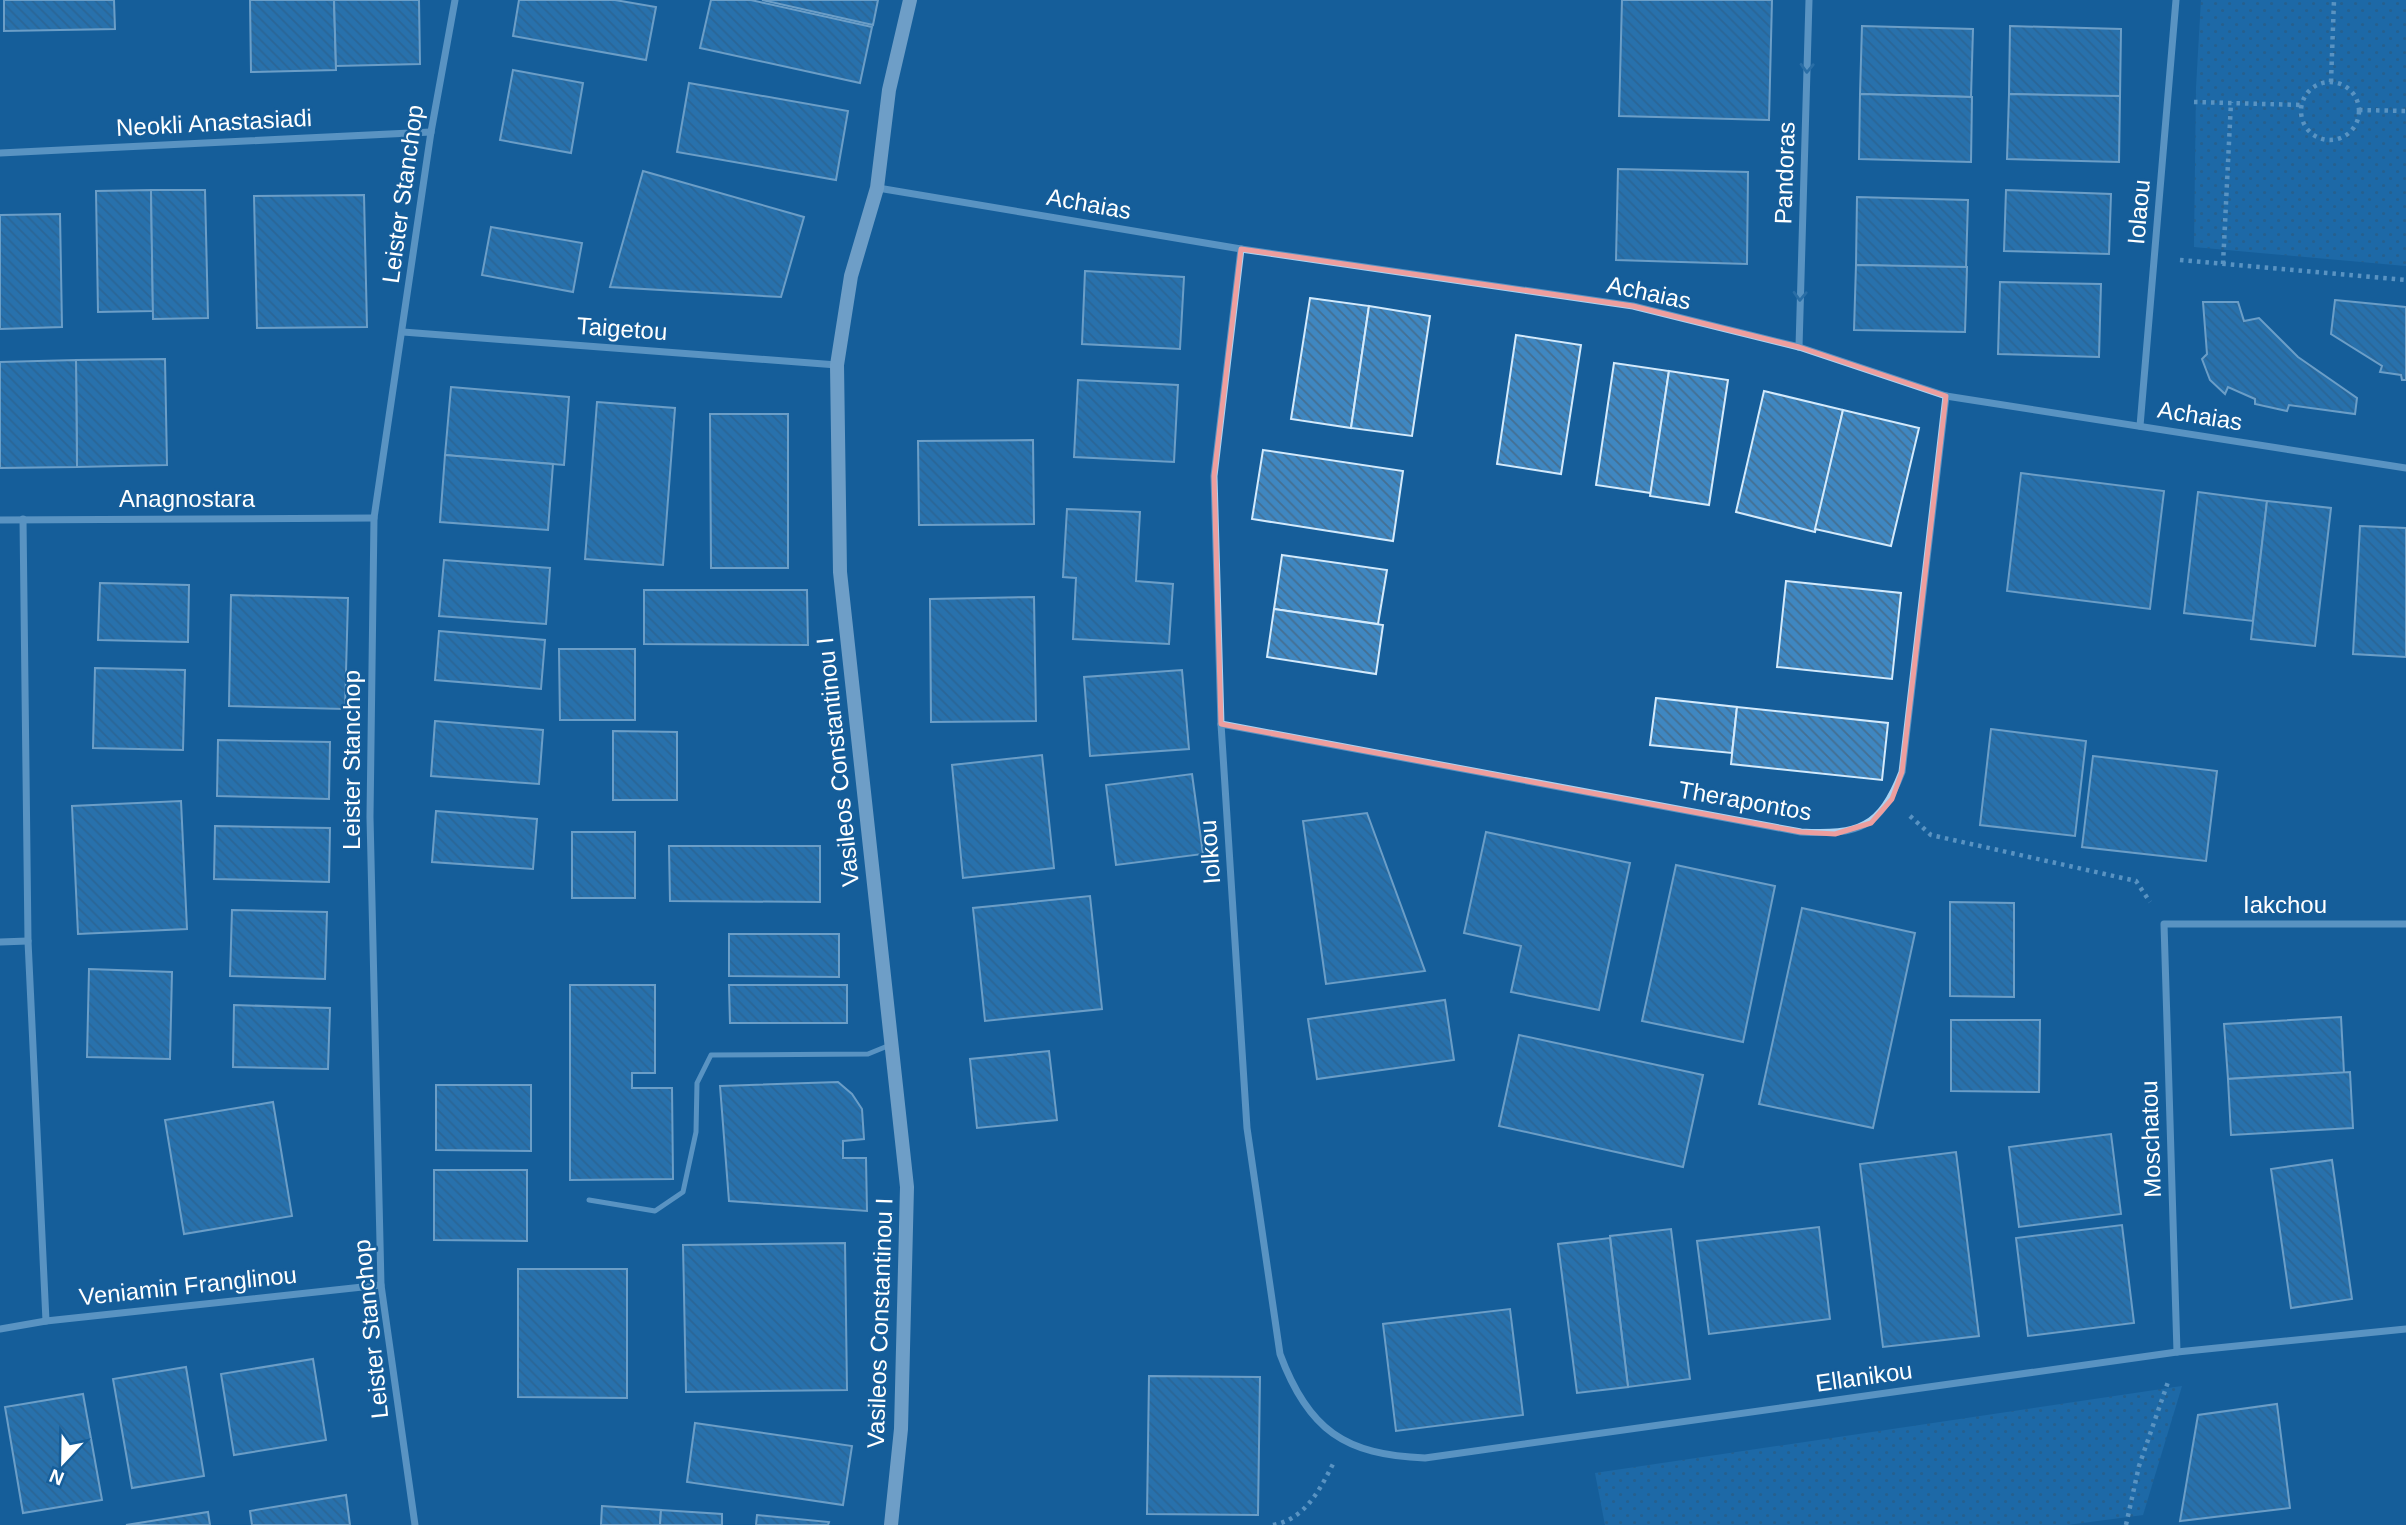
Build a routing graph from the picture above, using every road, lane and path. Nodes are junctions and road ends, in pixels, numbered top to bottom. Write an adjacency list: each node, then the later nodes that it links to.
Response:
1 (455, 0): 12 (street, Leister Stanchop)
2 (910, 0): 14 (main road, Vasileos Constantinou I)
3 (1809, 0): 20 (street, Pandoras, one-way to 20)
4 (2176, 0): 7 (street, Iolaou)
5 (2334, 0): 6 (path)
6 (2331, 82): 9 (path); 10 (path)
7 (2168, 101): 8 (path); 16 (street, Iolaou)
8 (2231, 103): 9 (path); 17 (path)
9 (2301, 105): 10 (path)
10 (2359, 110): 11 (path)
11 (2406, 111)
12 (431, 132): 13 (street, Neokli Anastasiadi); 19 (street, Leister Stanchop)
13 (0, 153)
14 (877, 188): 15 (street, Achaias); 21 (main road, Vasileos Constantinou I)
15 (1241, 249): 20 (street, Achaias); 28 (street, Iolkou)
16 (2155, 258): 17 (path); 23 (street, Iolaou)
17 (2223, 264): 18 (path)
18 (2406, 280)
19 (403, 332): 21 (street, Taigetou); 25 (street, Leister Stanchop)
20 (1798, 347): 22 (street, Achaias)
21 (837, 365): 34 (main road, Vasileos Constantinou I)
22 (1946, 396): 23 (street, Achaias); 29 (street, Therapontos)
23 (2140, 426): 24 (street, Achaias)
24 (2406, 468)
25 (374, 518): 26 (street, Anagnostara); 36 (street, Leister Stanchop)
26 (23, 519): 27 (street, Anagnostara); 32 (street)
27 (0, 520)
28 (1221, 724): 29 (street, Therapontos); 41 (street, Iolkou)
29 (1892, 799): 30 (path)
30 (2164, 924): 31 (street, Iakchou); 40 (street, Moschatou)
31 (2406, 924)
32 (28, 940): 33 (street); 37 (street)
33 (0, 942)
34 (891, 1045): 35 (lane); 44 (main road, Vasileos Constantinou I)
35 (589, 1200)
36 (381, 1285): 37 (street, Veniamin Franglinou); 43 (street, Leister Stanchop)
37 (47, 1321): 38 (street, Veniamin Franglinou)
38 (0, 1329)
39 (2406, 1329): 40 (street, Ellanikou)
40 (2177, 1352): 42 (street, Ellanikou); 46 (path)
41 (1332, 1434): 42 (street, Ellanikou)
42 (1345, 1441): 45 (path)
43 (415, 1525)
44 (891, 1525)
45 (1273, 1525)
46 (2126, 1525)

